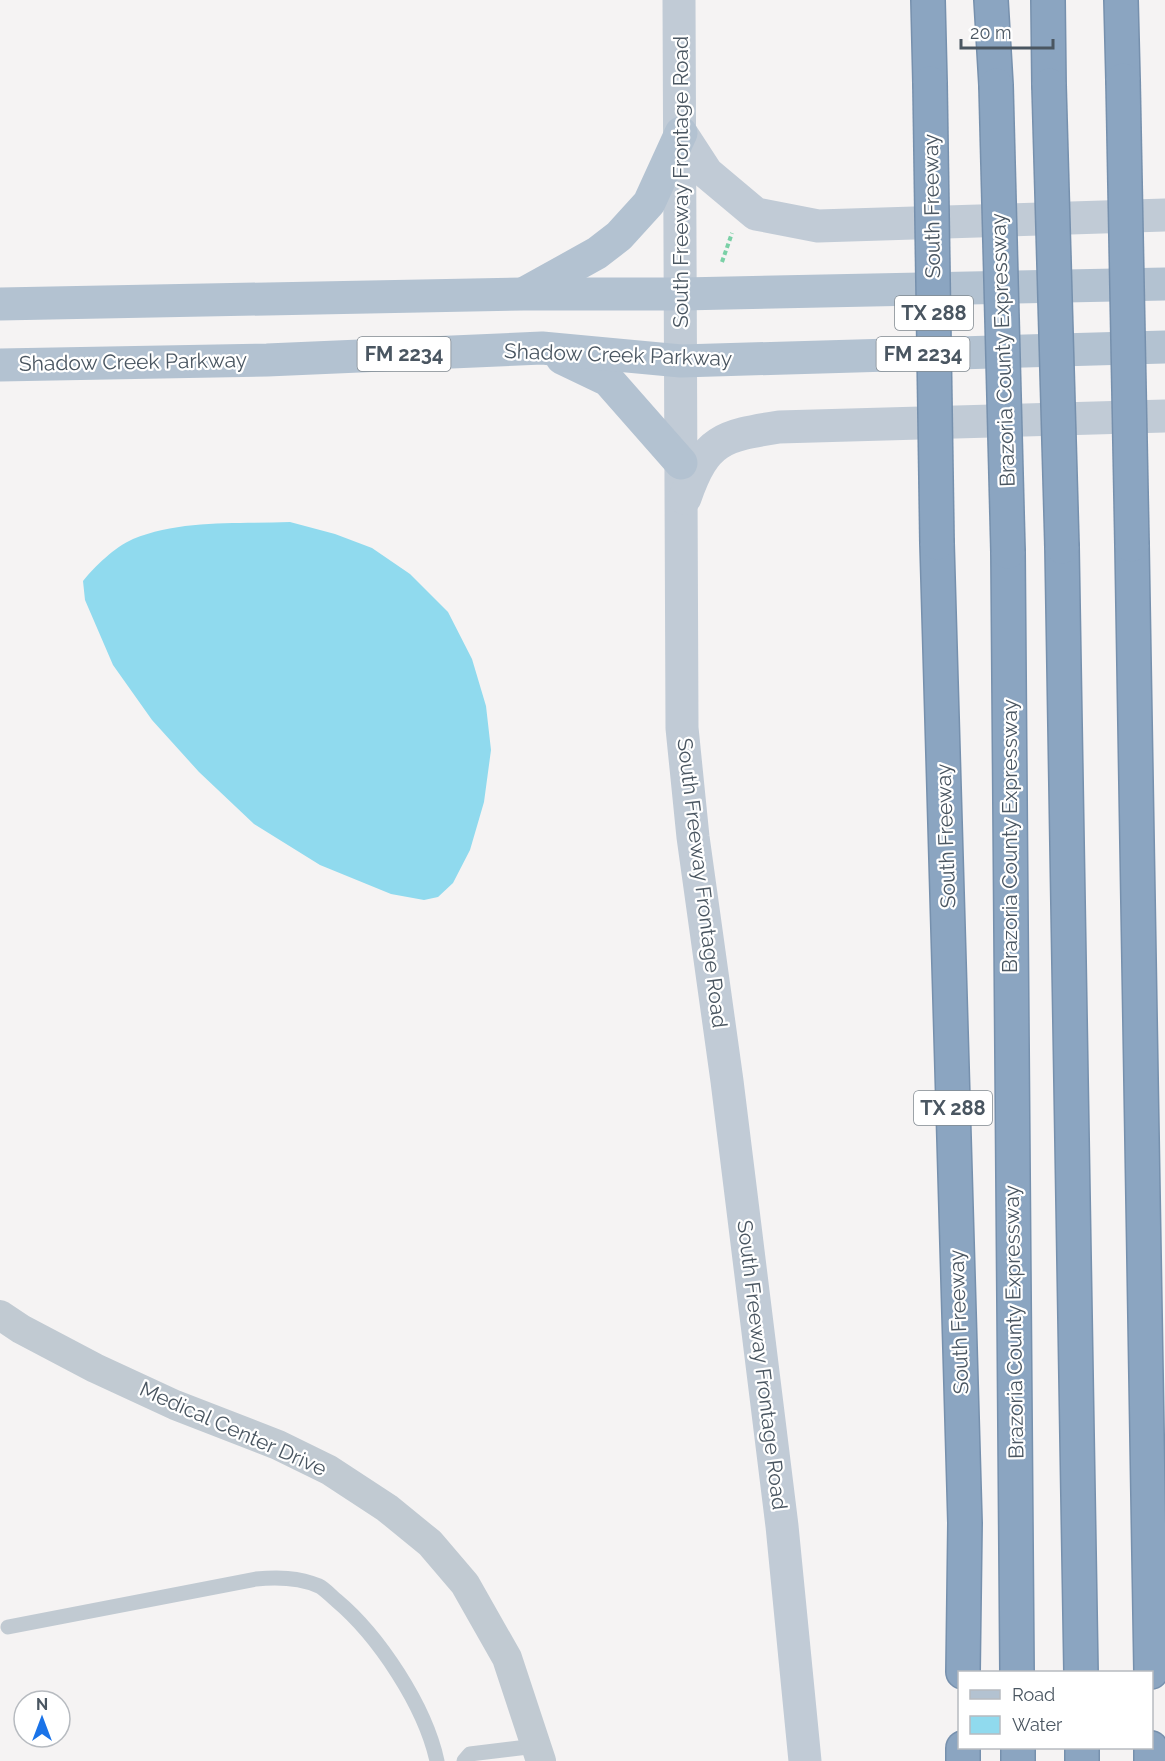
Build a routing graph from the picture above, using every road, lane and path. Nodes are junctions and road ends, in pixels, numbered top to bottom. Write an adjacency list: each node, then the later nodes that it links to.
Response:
1 (679, 0): 6 (main road, South Freeway Frontage Road)
2 (928, 0): 23 (highway, South Freeway / TX 288, bridge)
3 (991, 0): 24 (highway, Brazoria County Expressway, bridge)
4 (1048, 0): 25 (highway, bridge)
5 (1121, 0): 26 (highway, bridge)
6 (681, 133): 7 (main road); 11 (main road); 12 (main road, South Freeway Frontage Road)
7 (1165, 215)
8 (732, 231): 9 (path)
9 (715, 263)
10 (1165, 284): 12 (main road)
11 (523, 294): 12 (main road); 13 (main road)
12 (682, 294): 16 (main road, South Freeway Frontage Road)
13 (0, 304)
14 (1165, 347): 16 (main road, Shadow Creek Parkway / FM 2234)
15 (542, 348): 16 (main road, Shadow Creek Parkway / FM 2234); 17 (main road, Shadow Creek Parkway / FM 2234); 19 (main road)
16 (681, 362): 19 (main road, South Freeway Frontage Road)
17 (0, 364)
18 (1165, 416): 20 (main road)
19 (681, 463): 20 (main road, South Freeway Frontage Road)
20 (681, 511): 30 (main road, South Freeway Frontage Road)
21 (0, 1315): 27 (street, Medical Center Drive)
22 (3, 1627): 28 (lane)
23 (963, 1671)
24 (1017, 1671)
25 (1081, 1671)
26 (1151, 1671)
27 (539, 1753): 29 (lane)
28 (437, 1761)
29 (464, 1761)
30 (805, 1761)

